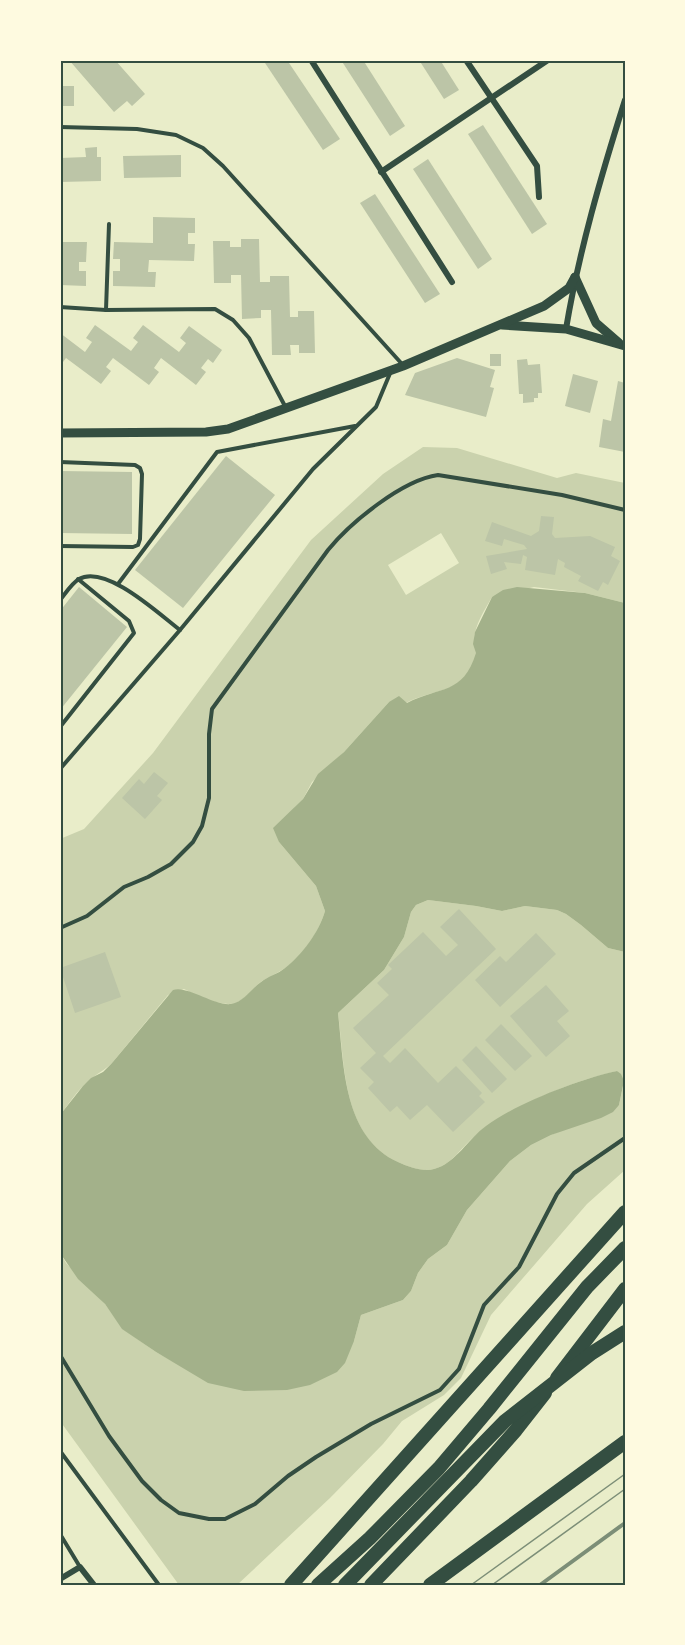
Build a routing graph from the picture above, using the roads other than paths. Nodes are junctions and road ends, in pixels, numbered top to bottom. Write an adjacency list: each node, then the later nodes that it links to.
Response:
1 (311, 60): 7 (street)
2 (466, 60): 4 (street)
3 (548, 60): 4 (street)
4 (491, 98): 7 (street); 8 (street)
5 (625, 100): 10 (street)
6 (60, 127): 17 (lane)
7 (381, 172): 11 (street)
8 (539, 196)
9 (109, 224): 13 (lane)
10 (575, 277): 14 (street); 15 (street); 16 (street)
11 (452, 282)
12 (60, 307): 13 (lane)
13 (106, 310): 19 (lane)
14 (500, 325): 15 (street); 17 (street)
15 (566, 329): 16 (street)
16 (623, 345)
17 (403, 366): 18 (street)
18 (391, 371): 19 (street); 20 (lane)
19 (286, 409): 21 (street)
20 (356, 425): 26 (lane); 28 (lane)
21 (60, 433)
22 (60, 462): 24 (lane)
23 (625, 510): 31 (lane)
24 (60, 546)
25 (78, 579): 26 (lane); 27 (lane); 29 (lane)
26 (117, 584): 28 (lane)
27 (60, 600)
28 (180, 630): 30 (lane)
29 (60, 727)
30 (60, 769)
31 (60, 928)
32 (625, 1138): 37 (lane)
33 (625, 1212): 45 (highway)
34 (625, 1248): 46 (highway)
35 (625, 1289): 48 (highway)
36 (625, 1332): 47 (highway)
37 (60, 1357)
38 (625, 1442): 49 (highway)
39 (60, 1451): 44 (lane)
40 (60, 1534): 41 (lane)
41 (80, 1567): 42 (street); 43 (street)
42 (60, 1579)
43 (94, 1585)
44 (159, 1585)
45 (291, 1585)
46 (318, 1585)
47 (345, 1585)
48 (371, 1585)
49 (430, 1585)

